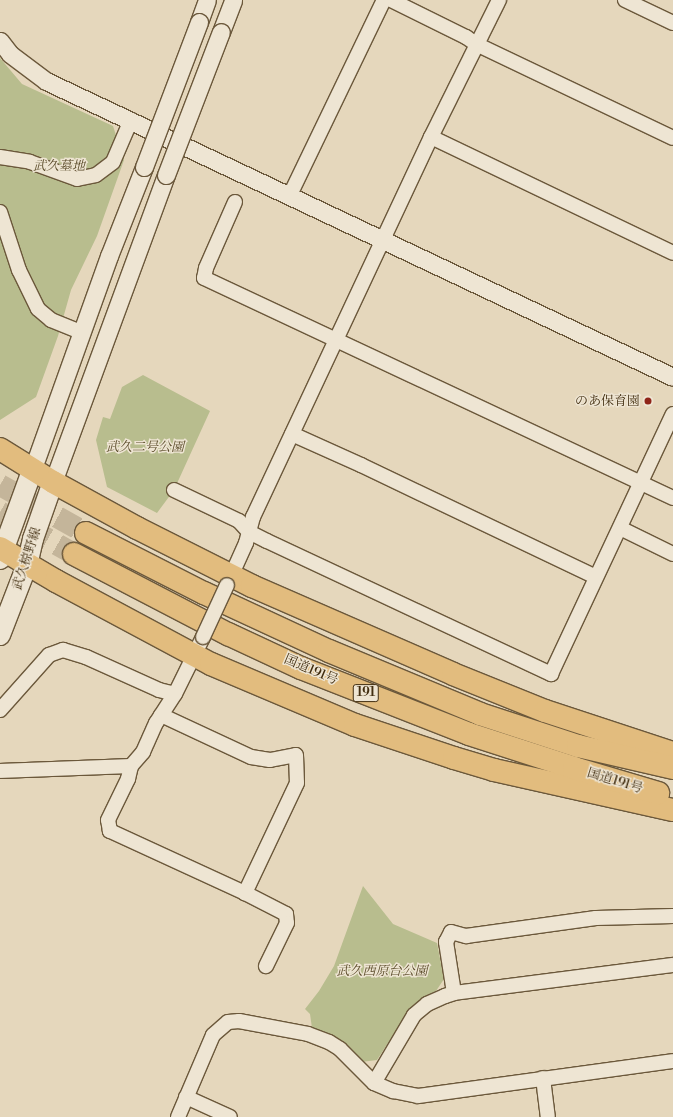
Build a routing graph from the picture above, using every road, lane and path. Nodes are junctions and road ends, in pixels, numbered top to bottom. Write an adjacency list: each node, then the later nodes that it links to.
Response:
1 (207, 0): 19 (street, bridge)
2 (233, 0): 26 (street, bridge)
3 (384, 0): 14 (street)
4 (390, 0): 9 (street)
5 (499, 0): 9 (street)
6 (625, 0): 7 (street)
7 (673, 23)
8 (0, 41): 10 (street)
9 (476, 44): 11 (street); 12 (street)
10 (131, 120): 13 (street); 14 (street)
11 (431, 137): 17 (street); 18 (street)
12 (673, 138)
13 (0, 158)
14 (290, 195): 17 (street)
15 (235, 202): 20 (street)
16 (0, 212): 19 (street)
17 (383, 239): 20 (street); 21 (street)
18 (673, 253)
19 (81, 332): 25 (street)
20 (337, 340): 23 (street); 27 (street)
21 (673, 377)
22 (673, 414): 27 (street)
23 (292, 434): 31 (street); 37 (street)
24 (0, 449): 25 (highway)
25 (32, 470): 26 (highway); 33 (main road, 武久椋野線)
26 (53, 482): 36 (main road, 武久椋野線); 38 (highway)
27 (641, 483): 29 (street); 30 (street)
28 (174, 490): 31 (street)
29 (673, 498)
30 (620, 528): 35 (street); 37 (street)
31 (249, 532): 37 (street); 38 (street)
32 (86, 533): 46 (highway, 国道191号 / 191)
33 (1, 553): 36 (highway)
34 (74, 554): 48 (highway, 国道191号 / 191)
35 (673, 554)
36 (27, 565): 39 (main road, 武久椋野線); 40 (highway)
37 (596, 577)
38 (229, 580): 40 (street, bridge); 44 (highway)
39 (0, 635)
40 (198, 646): 41 (street); 49 (highway)
41 (175, 694): 42 (street); 43 (street)
42 (0, 710)
43 (161, 715): 45 (street); 50 (street)
44 (673, 753)
45 (131, 766): 47 (street); 50 (street)
46 (673, 768)
47 (0, 771)
48 (673, 796)
49 (673, 810)
50 (245, 893): 53 (street)
51 (673, 916): 54 (street)
52 (673, 965): 54 (street)
53 (266, 966)
54 (454, 993): 57 (street)
55 (673, 1062): 56 (street)
56 (543, 1078): 57 (street); 61 (street)
57 (374, 1083): 58 (street)
58 (186, 1097): 59 (street); 60 (street)
59 (178, 1117)
60 (230, 1117)
61 (548, 1117)

